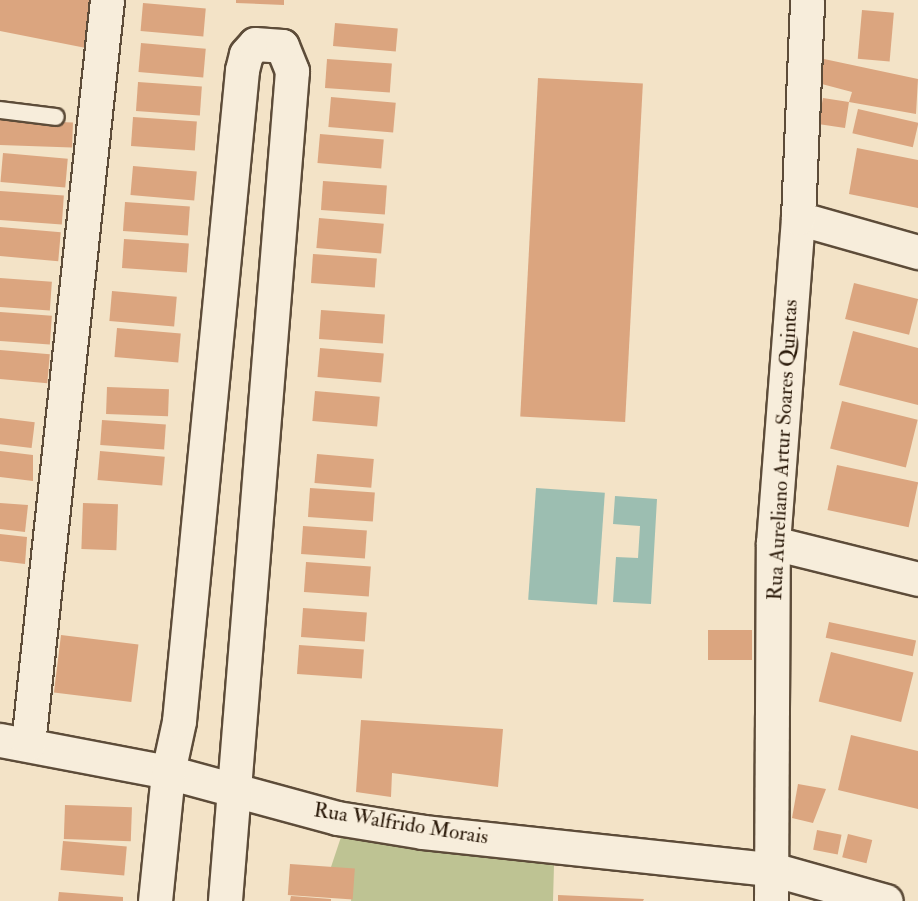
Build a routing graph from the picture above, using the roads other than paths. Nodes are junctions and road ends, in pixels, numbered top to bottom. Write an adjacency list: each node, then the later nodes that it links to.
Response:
1 (107, 0): 9 (street)
2 (807, 0): 5 (street, Rua Aureliano Artur Soares Quintas)
3 (0, 110): 4 (lane)
4 (56, 117)
5 (798, 218): 6 (street); 7 (street, Rua Aureliano Artur Soares Quintas)
6 (918, 252)
7 (774, 543): 8 (street); 12 (street, Rua Aureliano Artur Soares Quintas)
8 (918, 579)
9 (14, 742): 10 (street, Rua Walfrido Morais)
10 (168, 772): 11 (street, Rua Walfrido Morais); 11 (street); 13 (street)
11 (233, 789): 12 (street, Rua Walfrido Morais); 14 (street)
12 (772, 869): 15 (street, Rua Aureliano Artur Soares Quintas); 16 (street, Rua Walfrido Morais)
13 (155, 901)
14 (225, 901)
15 (771, 901)
16 (886, 901)

